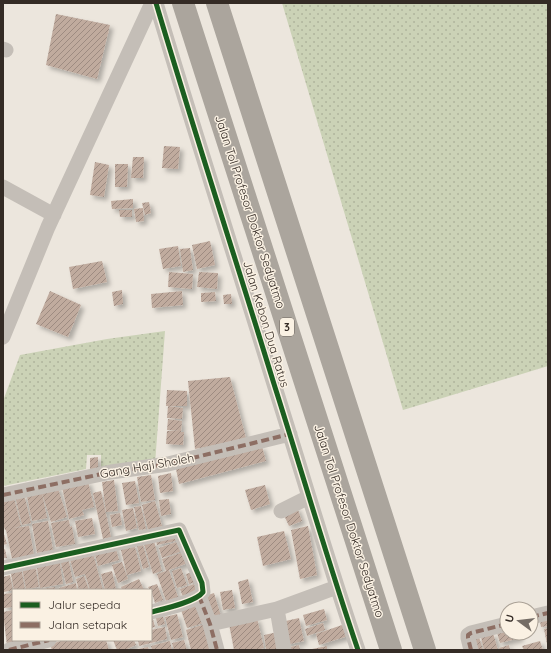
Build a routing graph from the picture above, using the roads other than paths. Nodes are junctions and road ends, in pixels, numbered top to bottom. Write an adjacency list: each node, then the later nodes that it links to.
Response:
1 (152, 3): 6 (street)
2 (156, 3): 8 (street, Jalan Kebon Dua Ratus)
3 (183, 3): 24 (highway, Jalan Tol Profesor Doktor Sedyatmo / 3)
4 (217, 3): 25 (highway)
5 (3, 187): 6 (street)
6 (54, 215): 7 (street)
7 (3, 337)
8 (290, 434): 9 (street, Gang Haji Sholeh); 10 (street, Jalan Kebon Dua Ratus)
9 (3, 495)
10 (309, 497): 11 (street); 13 (street, Jalan Kebon Dua Ratus)
11 (281, 511)
12 (3, 568): 14 (street)
13 (337, 588): 15 (street); 23 (street, Jalan Kebon Dua Ratus)
14 (199, 596): 16 (street); 17 (street)
15 (278, 609): 17 (street); 22 (street)
16 (152, 612)
17 (210, 624): 21 (street)
18 (499, 626): 26 (street)
19 (45, 641): 20 (street)
20 (8, 650)
21 (217, 650)
22 (284, 650)
23 (358, 650)
24 (391, 650)
25 (425, 650)
26 (471, 650)

